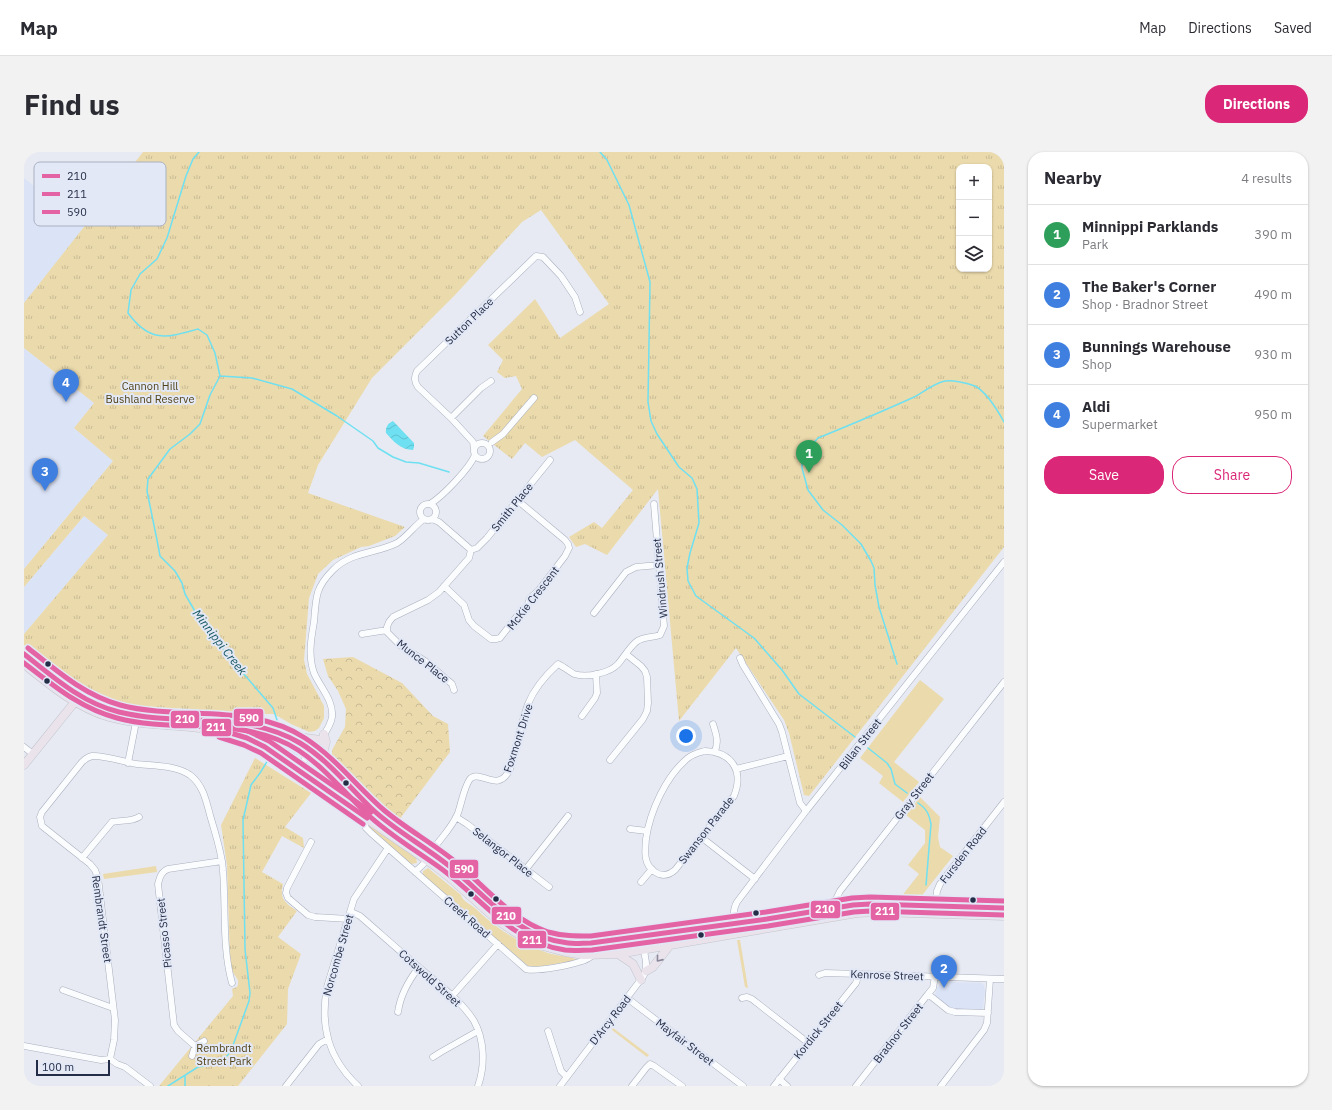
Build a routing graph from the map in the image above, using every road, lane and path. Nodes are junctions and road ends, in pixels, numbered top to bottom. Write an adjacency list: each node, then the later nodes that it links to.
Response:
1 (580, 312): 4 (street, Sutton Place)
2 (491, 382): 4 (street)
3 (534, 398): 5 (street)
4 (451, 418): 6 (street, Sutton Place)
5 (492, 442)
6 (476, 443): 7 (street); 8 (street)
7 (474, 452): 8 (street); 10 (street)
8 (481, 459): 10 (street)
9 (550, 460): 11 (street, Smith Place)
10 (471, 462): 13 (street)
11 (517, 500): 17 (street, Smith Place); 20 (street, McKie Crescent)
12 (654, 504): 19 (street, Windrush Street)
13 (434, 508): 14 (street); 15 (street); 16 (street)
14 (422, 518): 15 (street); 37 (street)
15 (432, 519): 16 (street)
16 (439, 522): 17 (street)
17 (471, 550): 20 (street, Munce Place)
18 (1004, 562): 51 (street, Billan Street)
19 (659, 565): 21 (street); 25 (street, Windrush Street)
20 (444, 586): 22 (street, Munce Place)
21 (594, 613)
22 (387, 630): 23 (street); 30 (street, Munce Place)
23 (362, 634)
24 (24, 654): 31 (main road, Creek Road)
25 (626, 654): 28 (street, Foxmont Drive); 45 (street)
26 (740, 658): 43 (street)
27 (24, 664): 31 (main road, Creek Road)
28 (596, 674): 32 (street); 54 (street, Foxmont Drive)
29 (1004, 682): 73 (street, Gray Street)
30 (454, 690)
31 (77, 699): 33 (main road, Creek Road); 34 (main road, Creek Road); 42 (main road)
32 (582, 716)
33 (136, 722): 36 (main road, Creek Road); 46 (street)
34 (234, 722): 36 (main road); 38 (main road, Creek Road)
35 (713, 724): 41 (street)
36 (234, 734): 48 (main road, Creek Road)
37 (322, 737): 38 (main road); 40 (street); 44 (main road)
38 (292, 738): 40 (main road, Creek Road)
39 (24, 747): 42 (street)
40 (311, 751): 44 (main road, Creek Road); 48 (street)
41 (715, 752): 49 (street); 57 (street)
42 (33, 754): 47 (main road)
43 (788, 756): 49 (street); 51 (street)
44 (321, 759): 61 (main road, Creek Road)
45 (610, 760)
46 (128, 763): 62 (street, Rembrandt Street); 63 (street, Rembrandt Street)
47 (24, 765)
48 (297, 769): 52 (main road, Creek Road)
49 (736, 769): 58 (street, Swanson Parade)
50 (1004, 802): 71 (street, Fursden Road)
51 (806, 811): 67 (street, Billan Street)
52 (360, 814): 60 (street, Creek Road); 61 (main road, Creek Road)
53 (568, 816): 64 (street)
54 (456, 817): 61 (street, Foxmont Drive); 64 (street, Selangor Place)
55 (139, 818): 62 (street)
56 (630, 829): 57 (street)
57 (647, 831): 65 (street)
58 (701, 837): 65 (street, Swanson Parade); 67 (street)
59 (311, 842): 75 (street)
60 (388, 848): 66 (street, Creek Road); 72 (street, Norcombe Street)
61 (428, 856): 66 (street, Foxmont Drive); 79 (main road, Creek Road); 84 (main road, Creek Road)
62 (82, 858): 99 (street, Rembrandt Street)
63 (222, 861): 93 (street, Rembrandt Street); 108 (street, Picasso Street)
64 (526, 869): 69 (street, Selangor Place)
65 (652, 869): 68 (street)
66 (415, 872): 80 (street, Creek Road)
67 (755, 879): 76 (street, Billan Street)
68 (641, 882)
69 (549, 888)
70 (1004, 908): 71 (main road, Creek Road)
71 (935, 910): 73 (main road, Creek Road); 74 (main road, Creek Road)
72 (351, 912): 75 (street, Norcombe Street); 85 (street, Cotswold Street)
73 (837, 912): 76 (main road, Creek Road); 78 (main road, Creek Road)
74 (1004, 916)
75 (349, 919): 104 (street, Norcombe Street)
76 (735, 924): 77 (main road, Creek Road); 78 (street, Billan Street)
77 (663, 933): 79 (main road, Creek Road); 82 (street, Creek Road)
78 (736, 934): 81 (main road, Creek Road)
79 (607, 941): 82 (street, Creek Road)
80 (498, 944): 84 (street, Creek Road); 96 (street)
81 (670, 945): 82 (main road, Creek Road); 86 (main road, one-way to 86)
82 (644, 949): 83 (main road, Creek Road); 86 (street)
83 (618, 954): 84 (main road, Creek Road); 92 (main road)
84 (593, 955)
85 (419, 967): 96 (street, Cotswold Street); 100 (street)
86 (646, 971): 92 (street, D'Arcy Road)
87 (859, 974): 88 (street, Kenrose Street); 89 (street, Kenrose Street); 106 (street, Kordick Street)
88 (818, 975)
89 (935, 976): 90 (street, Kenrose Street); 95 (street, Bradnor Street)
90 (990, 979): 91 (street, Kenrose Street); 101 (street)
91 (1004, 979)
92 (641, 980): 97 (street, D'Arcy Road)
93 (232, 983)
94 (63, 990): 99 (street)
95 (928, 994): 101 (street); 124 (street, Bradnor Street)
96 (452, 996): 103 (street, Cotswold Street)
97 (627, 998): 112 (street, D'Arcy Road); 121 (street, Mayfair Street)
98 (742, 998): 106 (street)
99 (113, 1008): 111 (street, Rembrandt Street)
100 (398, 1012)
101 (988, 1013): 125 (street)
102 (548, 1031): 112 (street)
103 (478, 1032): 110 (street); 117 (street, Cotswold Street)
104 (328, 1039): 115 (street); 116 (street, Norcombe Street)
105 (204, 1041): 108 (street)
106 (808, 1042): 113 (street, Kordick Street)
107 (24, 1046): 111 (street)
108 (195, 1046): 109 (street)
109 (192, 1056)
110 (433, 1058)
111 (110, 1059): 114 (street)
112 (567, 1077): 118 (street, D'Arcy Road)
113 (779, 1079): 122 (street, Kordick Street); 123 (street)
114 (150, 1086)
115 (286, 1086)
116 (358, 1086)
117 (478, 1086)
118 (560, 1086)
119 (632, 1086): 120 (street)
120 (682, 1086)
121 (743, 1086)
122 (774, 1086)
123 (787, 1086)
124 (856, 1086)
125 (941, 1086)

